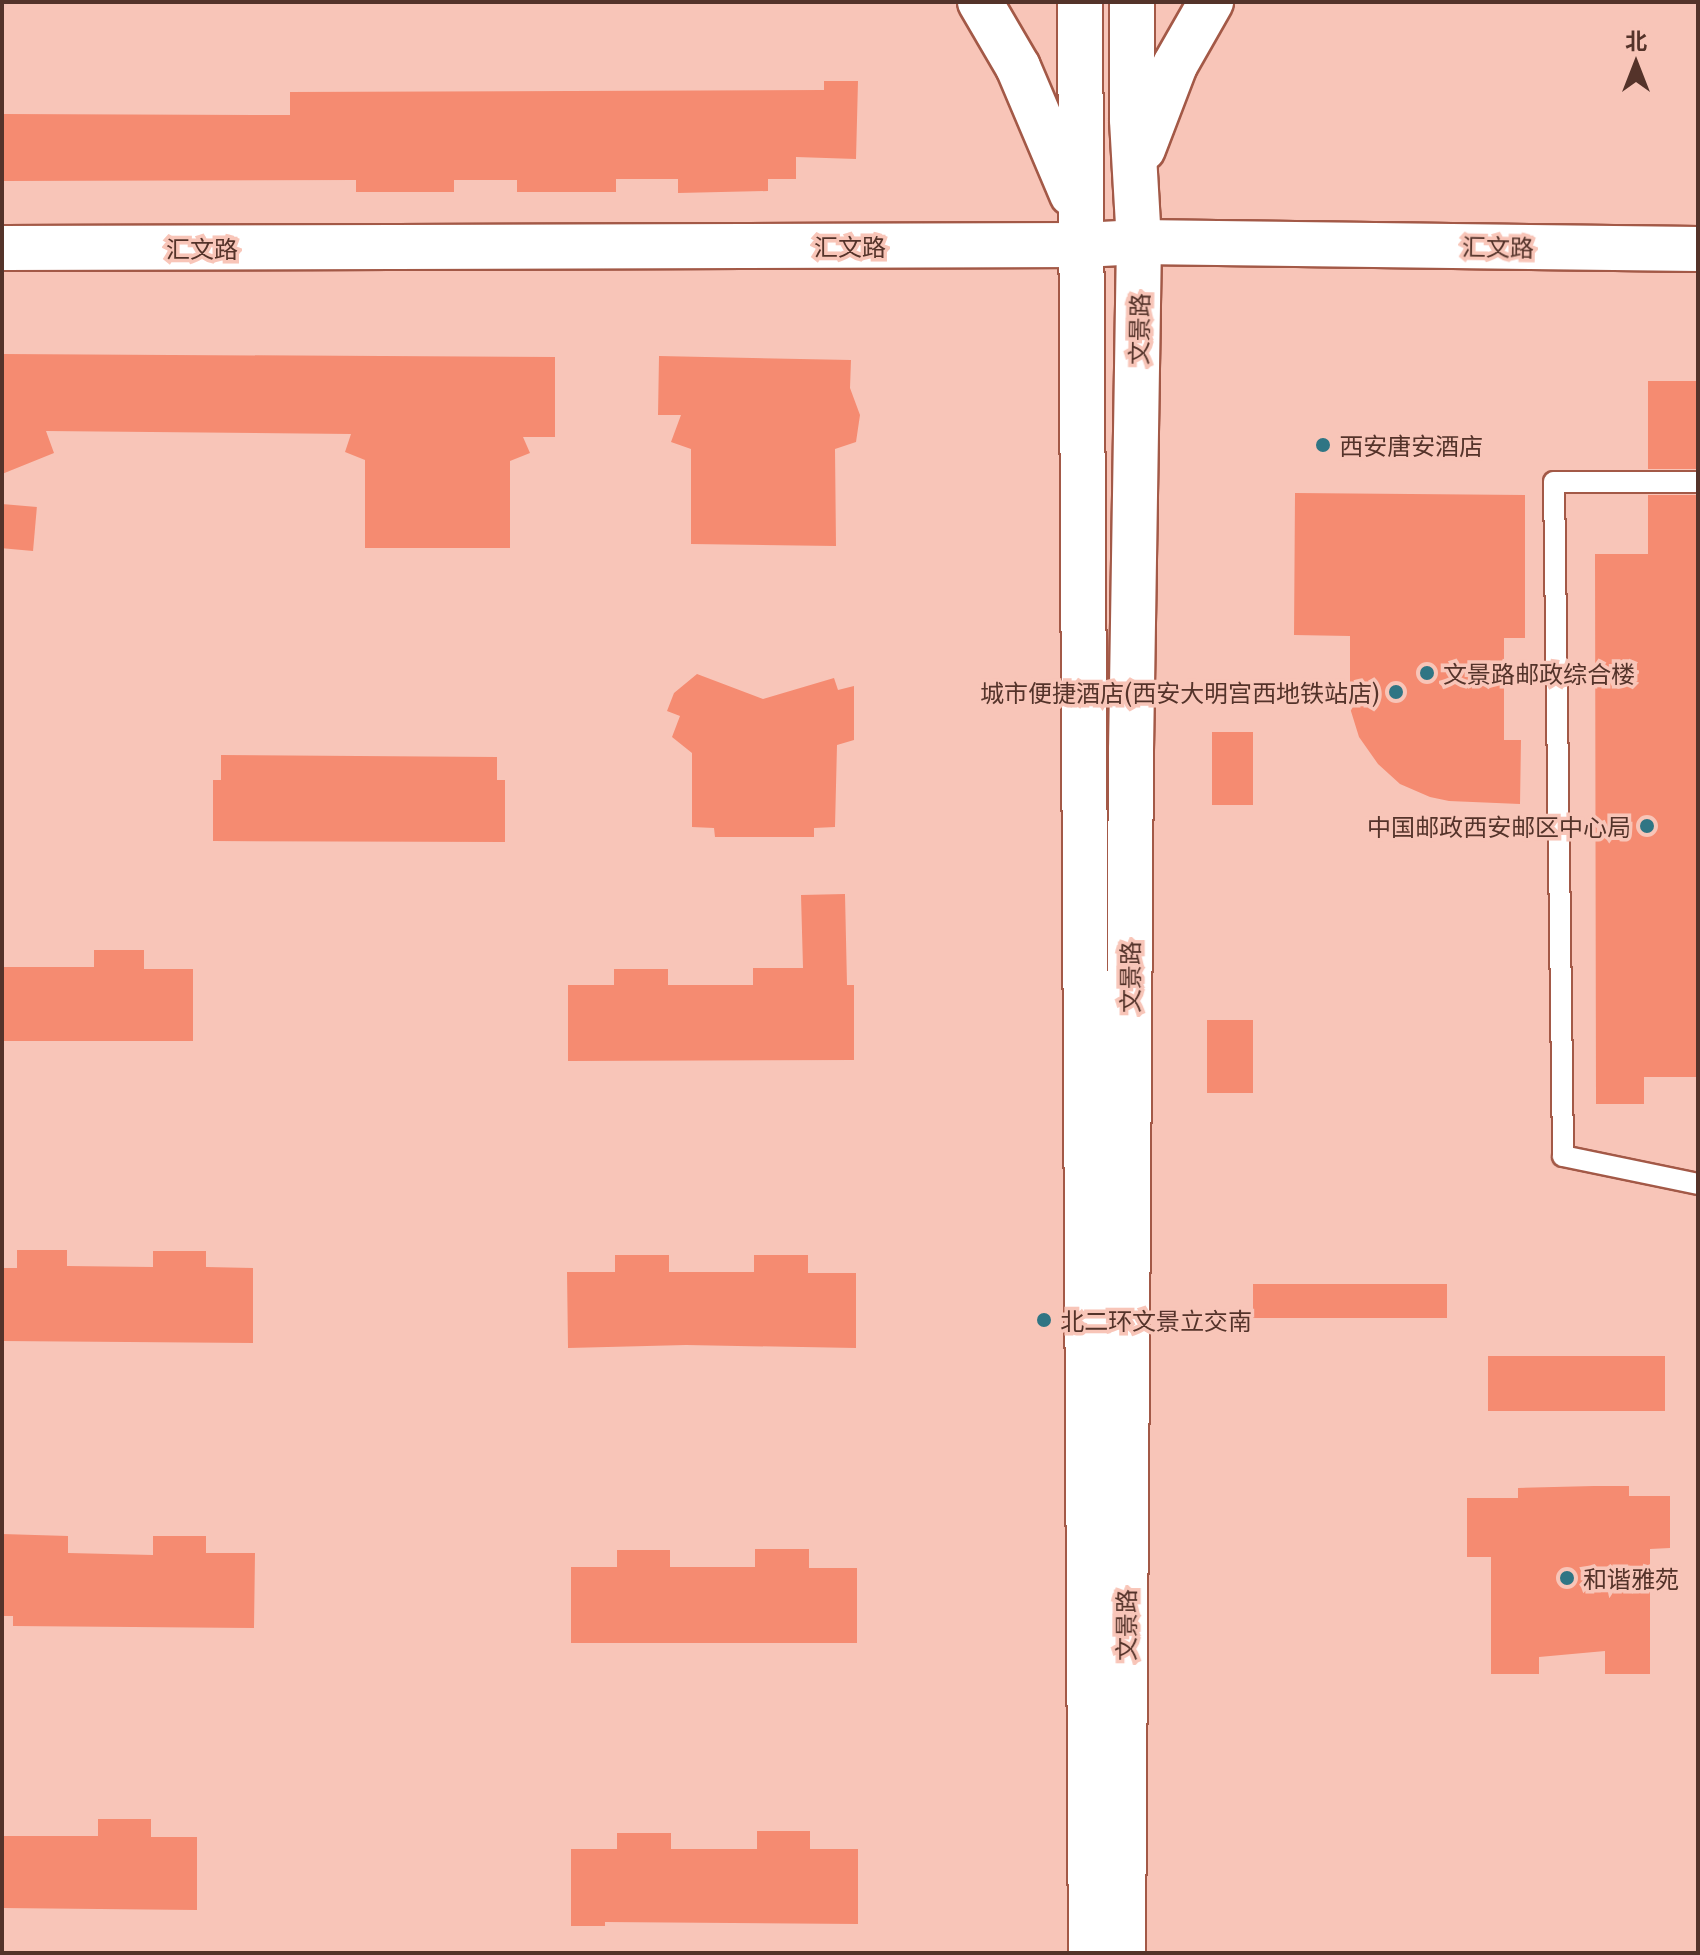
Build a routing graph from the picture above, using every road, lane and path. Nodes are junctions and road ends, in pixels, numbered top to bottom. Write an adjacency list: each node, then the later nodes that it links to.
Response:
1 (980, 2): 6 (main road)
2 (1080, 2): 6 (main road, 文景路)
3 (1132, 2): 5 (main road, 文景路)
4 (1211, 2): 5 (main road)
5 (1135, 170): 7 (main road, 文景路)
6 (1083, 238): 7 (main road, 汇文路); 8 (main road, 汇文路); 12 (main road, 文景路)
7 (1139, 242): 9 (main road, 汇文路); 13 (main road, 文景路)
8 (2, 248)
9 (1698, 249)
10 (1698, 482): 11 (lane)
11 (1698, 1184)
12 (1091, 1953)
13 (1123, 1953)

